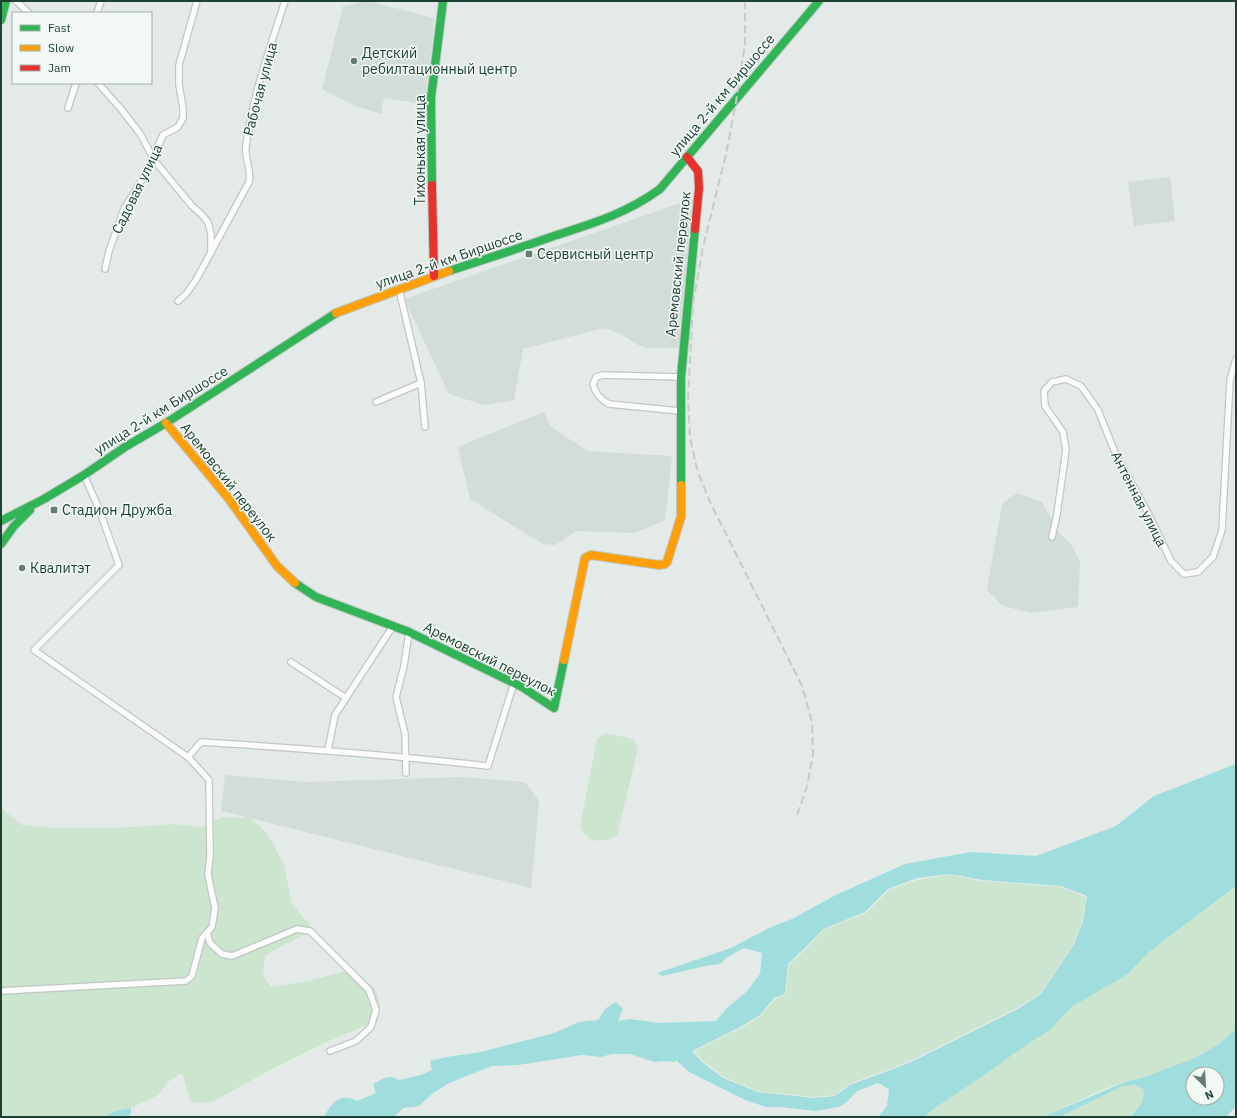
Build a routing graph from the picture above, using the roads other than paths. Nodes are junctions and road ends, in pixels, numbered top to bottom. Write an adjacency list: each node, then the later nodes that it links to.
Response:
1 (6, 1): 10 (street)
2 (16, 1): 8 (street)
3 (101, 1): 9 (street)
4 (197, 1): 15 (street, Садовая улица)
5 (285, 1): 16 (street, Рабочая улица)
6 (443, 1): 18 (street, Тихонькая улица)
7 (819, 1): 14 (street, улица 2-й км Биршоссе)
8 (28, 12)
9 (97, 12)
10 (1, 20)
11 (76, 84): 13 (street)
12 (99, 84): 15 (street)
13 (68, 108)
14 (687, 157): 18 (street, улица 2-й км Биршоссе); 22 (street, Аремовский переулок)
15 (154, 160): 16 (street); 17 (street, Садовая улица)
16 (211, 256): 20 (street, Рабочая улица)
17 (105, 270)
18 (434, 276): 19 (street, улица 2-й км Биршоссе)
19 (399, 289): 23 (street); 26 (street, улица 2-й км Биршоссе)
20 (178, 301)
21 (1236, 359): 31 (street, Антенная улица)
22 (681, 377): 25 (street, Аремовский переулок); 25 (street)
23 (420, 383): 24 (street); 27 (street)
24 (376, 402)
25 (680, 411): 36 (street, Аремовский переулок)
26 (166, 423): 28 (street, улица 2-й км Биршоссе); 33 (street, Аремовский переулок)
27 (425, 427)
28 (84, 475): 29 (street, улица 2-й км Биршоссе); 40 (street)
29 (44, 499): 30 (street); 32 (street)
30 (1, 521)
31 (1052, 537)
32 (1, 544)
33 (393, 626): 34 (street, Аремовский переулок); 37 (street)
34 (410, 632): 36 (street, Аремовский переулок); 39 (street, Аремовский переулок)
35 (291, 662): 37 (street)
36 (514, 683): 39 (street)
37 (346, 698): 38 (street)
38 (328, 750): 39 (street); 40 (street)
39 (406, 756): 41 (street, Аремовский переулок)
40 (188, 757): 42 (street)
41 (406, 773)
42 (207, 933): 43 (street); 44 (street)
43 (1, 991)
44 (330, 1051)

